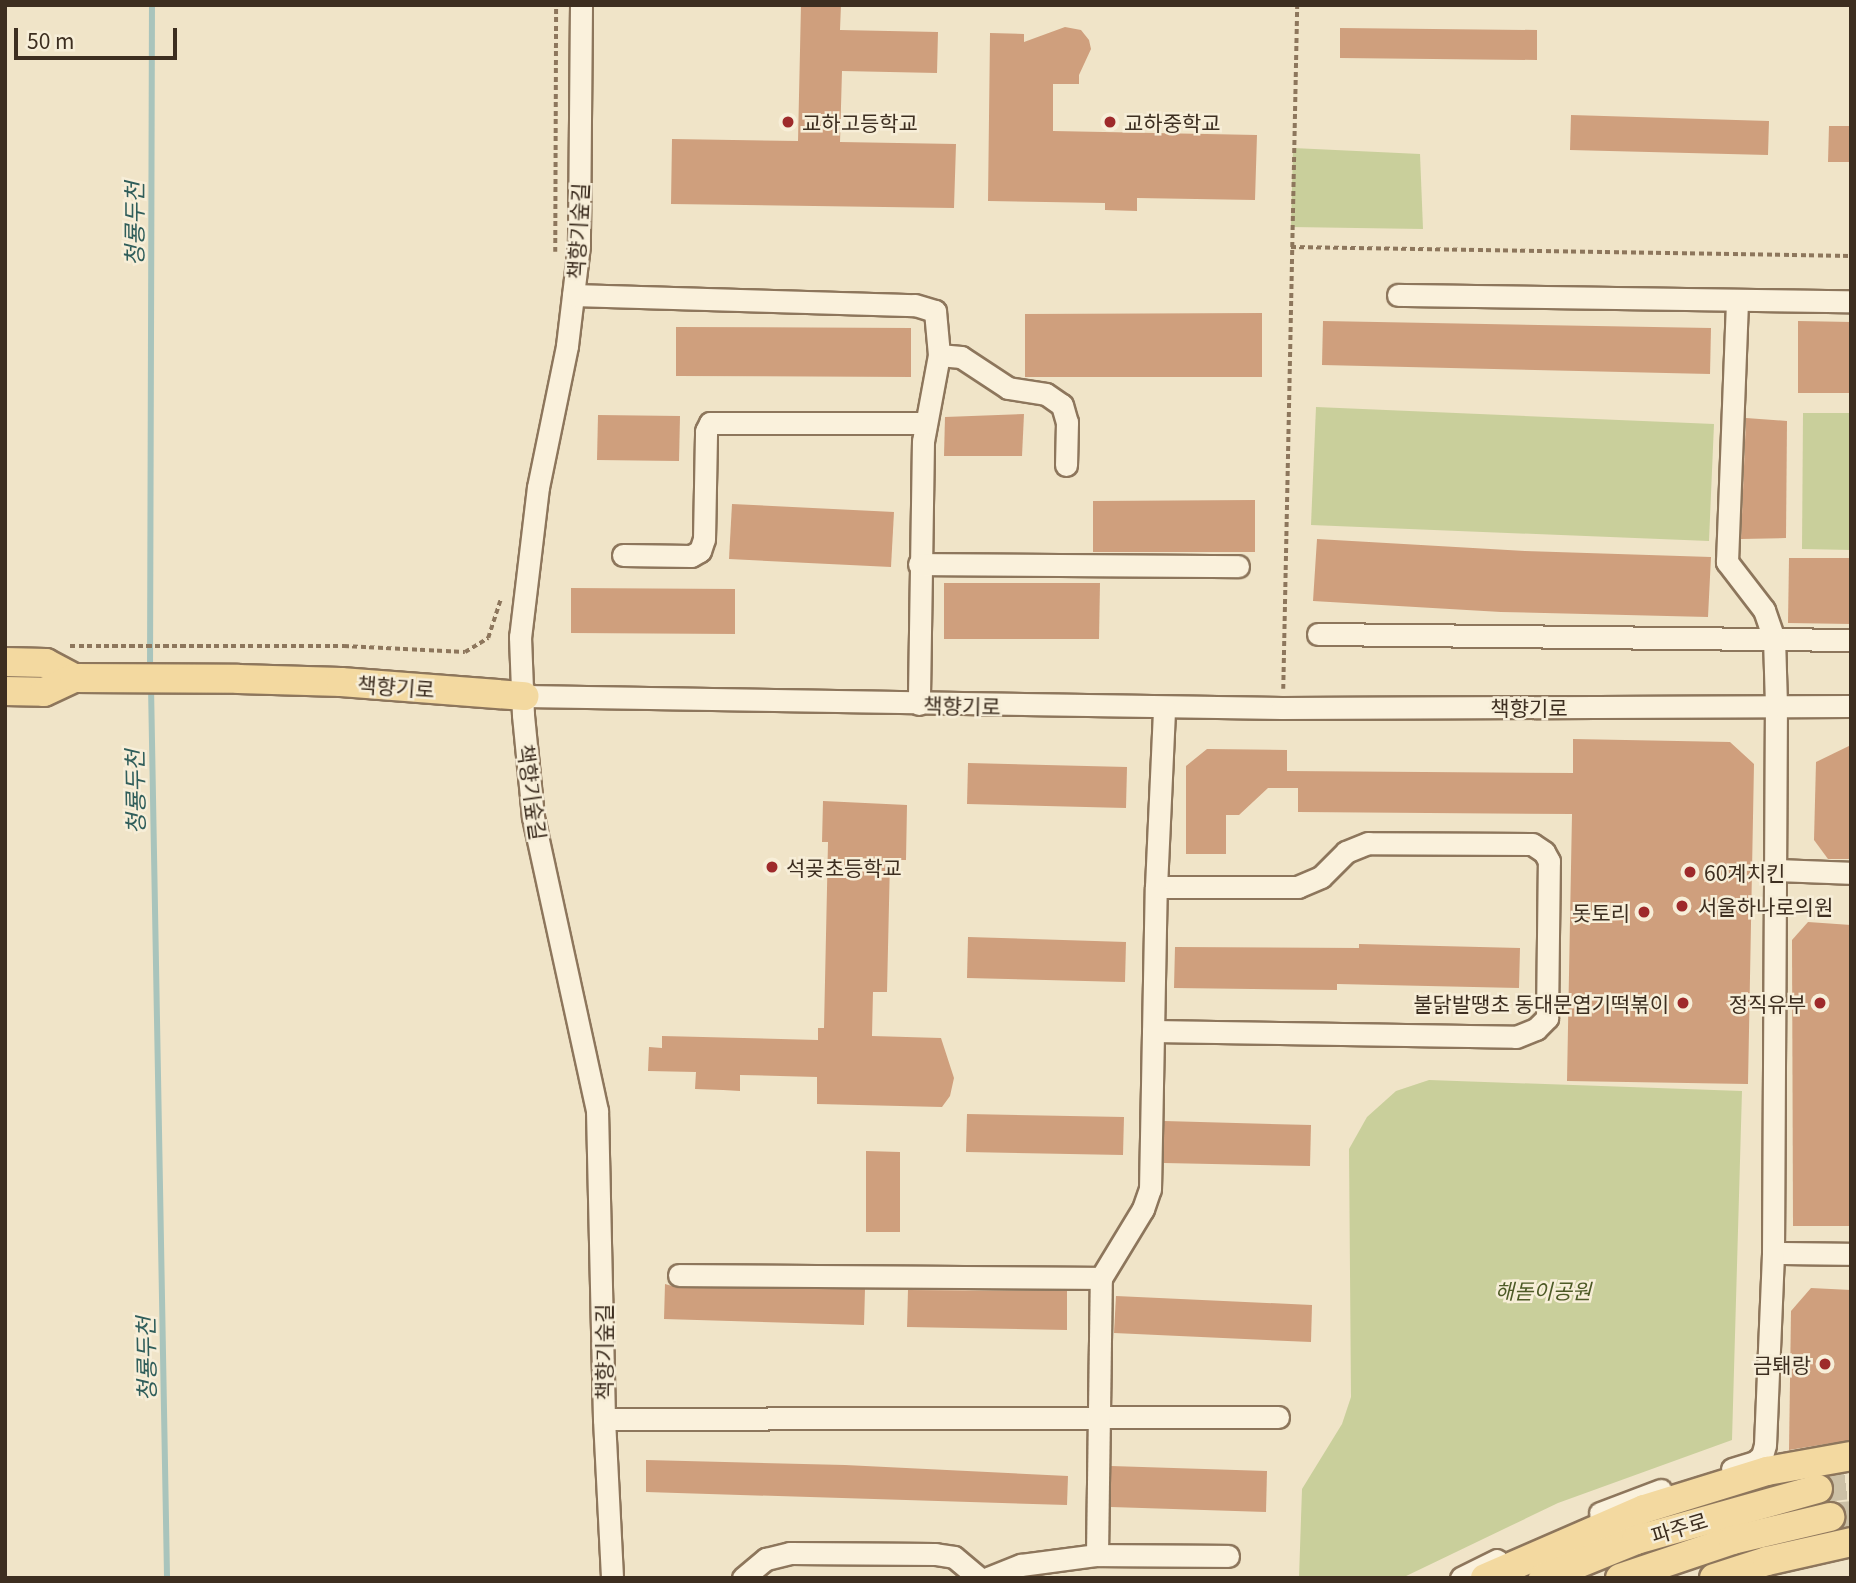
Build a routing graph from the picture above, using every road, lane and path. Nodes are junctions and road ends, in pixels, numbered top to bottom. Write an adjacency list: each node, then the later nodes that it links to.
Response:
1 (556, 5): 6 (path)
2 (581, 5): 7 (street, 책향기숲길)
3 (1297, 5): 4 (path)
4 (1291, 247): 5 (path); 30 (path)
5 (1851, 256)
6 (555, 260)
7 (573, 295): 11 (street); 25 (street, 책향기숲길)
8 (1398, 295): 9 (street)
9 (1737, 300): 10 (street); 19 (street)
10 (1851, 302)
11 (939, 355): 12 (street); 13 (street)
12 (926, 423): 14 (street); 15 (street)
13 (1066, 465)
14 (624, 555)
15 (919, 564): 16 (street); 26 (street)
16 (1238, 566)
17 (501, 598): 21 (path)
18 (1318, 634): 19 (street)
19 (1774, 639): 20 (street); 27 (street)
20 (1851, 640)
21 (102, 646)
22 (5, 662): 23 (main road, 책향기로)
23 (74, 678): 24 (main road, 책향기로); 25 (main road, 책향기로)
24 (5, 691)
25 (524, 696): 26 (street, 책향기로); 40 (street, 책향기숲길)
26 (919, 704): 29 (street, 책향기로)
27 (1776, 705): 28 (street, 책향기로); 30 (street, 책향기로); 31 (street)
28 (1851, 706)
29 (1164, 708): 30 (street, 책향기로); 33 (street)
30 (1282, 708)
31 (1774, 870): 32 (street); 35 (street)
32 (1851, 873)
33 (1156, 887): 34 (street); 34 (street)
34 (1153, 1031): 38 (street)
35 (1773, 1253): 36 (street); 52 (street)
36 (1851, 1254)
37 (679, 1275): 38 (street)
38 (1101, 1278): 41 (street)
39 (1278, 1417): 41 (street)
40 (604, 1419): 41 (street); 48 (street, 책향기숲길)
41 (1099, 1420): 46 (street)
42 (1849, 1458): 53 (main road)
43 (1818, 1489): 54 (main road, 파주로)
44 (1830, 1517): 55 (main road, 파주로)
45 (1850, 1542): 56 (main road)
46 (1097, 1555): 47 (street); 51 (street)
47 (1228, 1556)
48 (612, 1578)
49 (743, 1578): 50 (street)
50 (979, 1578)
51 (988, 1578)
52 (1461, 1578)
53 (1485, 1578)
54 (1544, 1578)
55 (1620, 1578)
56 (1714, 1578)

